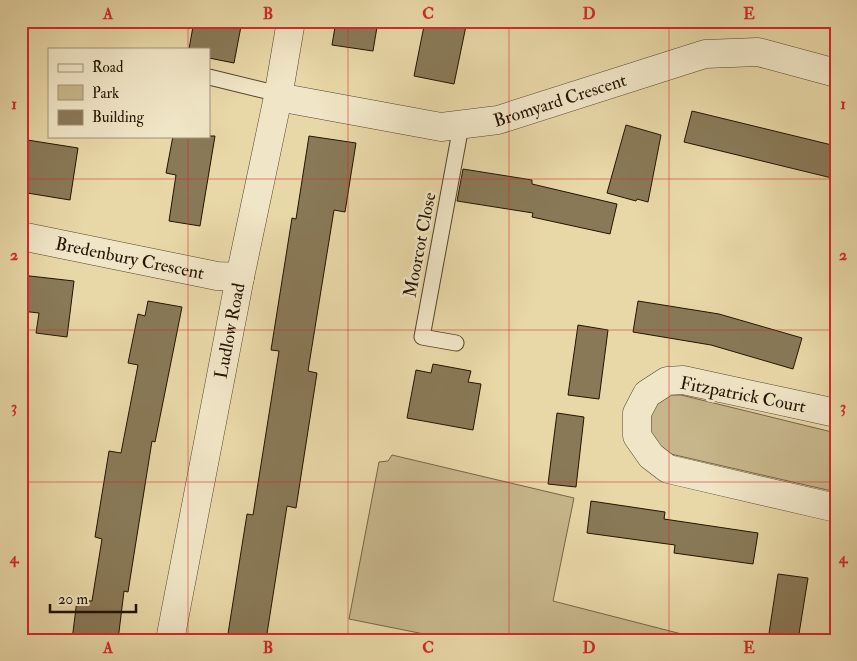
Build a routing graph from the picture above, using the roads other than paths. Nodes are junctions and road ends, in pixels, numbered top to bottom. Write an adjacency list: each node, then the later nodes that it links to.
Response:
1 (291, 21): 4 (street, Ludlow Road)
2 (836, 73): 5 (street, Bromyard Crescent)
3 (210, 77): 4 (lane)
4 (278, 96): 5 (street, Bromyard Crescent); 7 (street, Ludlow Road)
5 (461, 126): 8 (lane, Moorcot Close)
6 (21, 236): 7 (street, Bredenbury Crescent)
7 (240, 278): 11 (street, Ludlow Road)
8 (456, 343)
9 (836, 414): 10 (street, Fitzpatrick Court)
10 (836, 508)
11 (170, 640)

